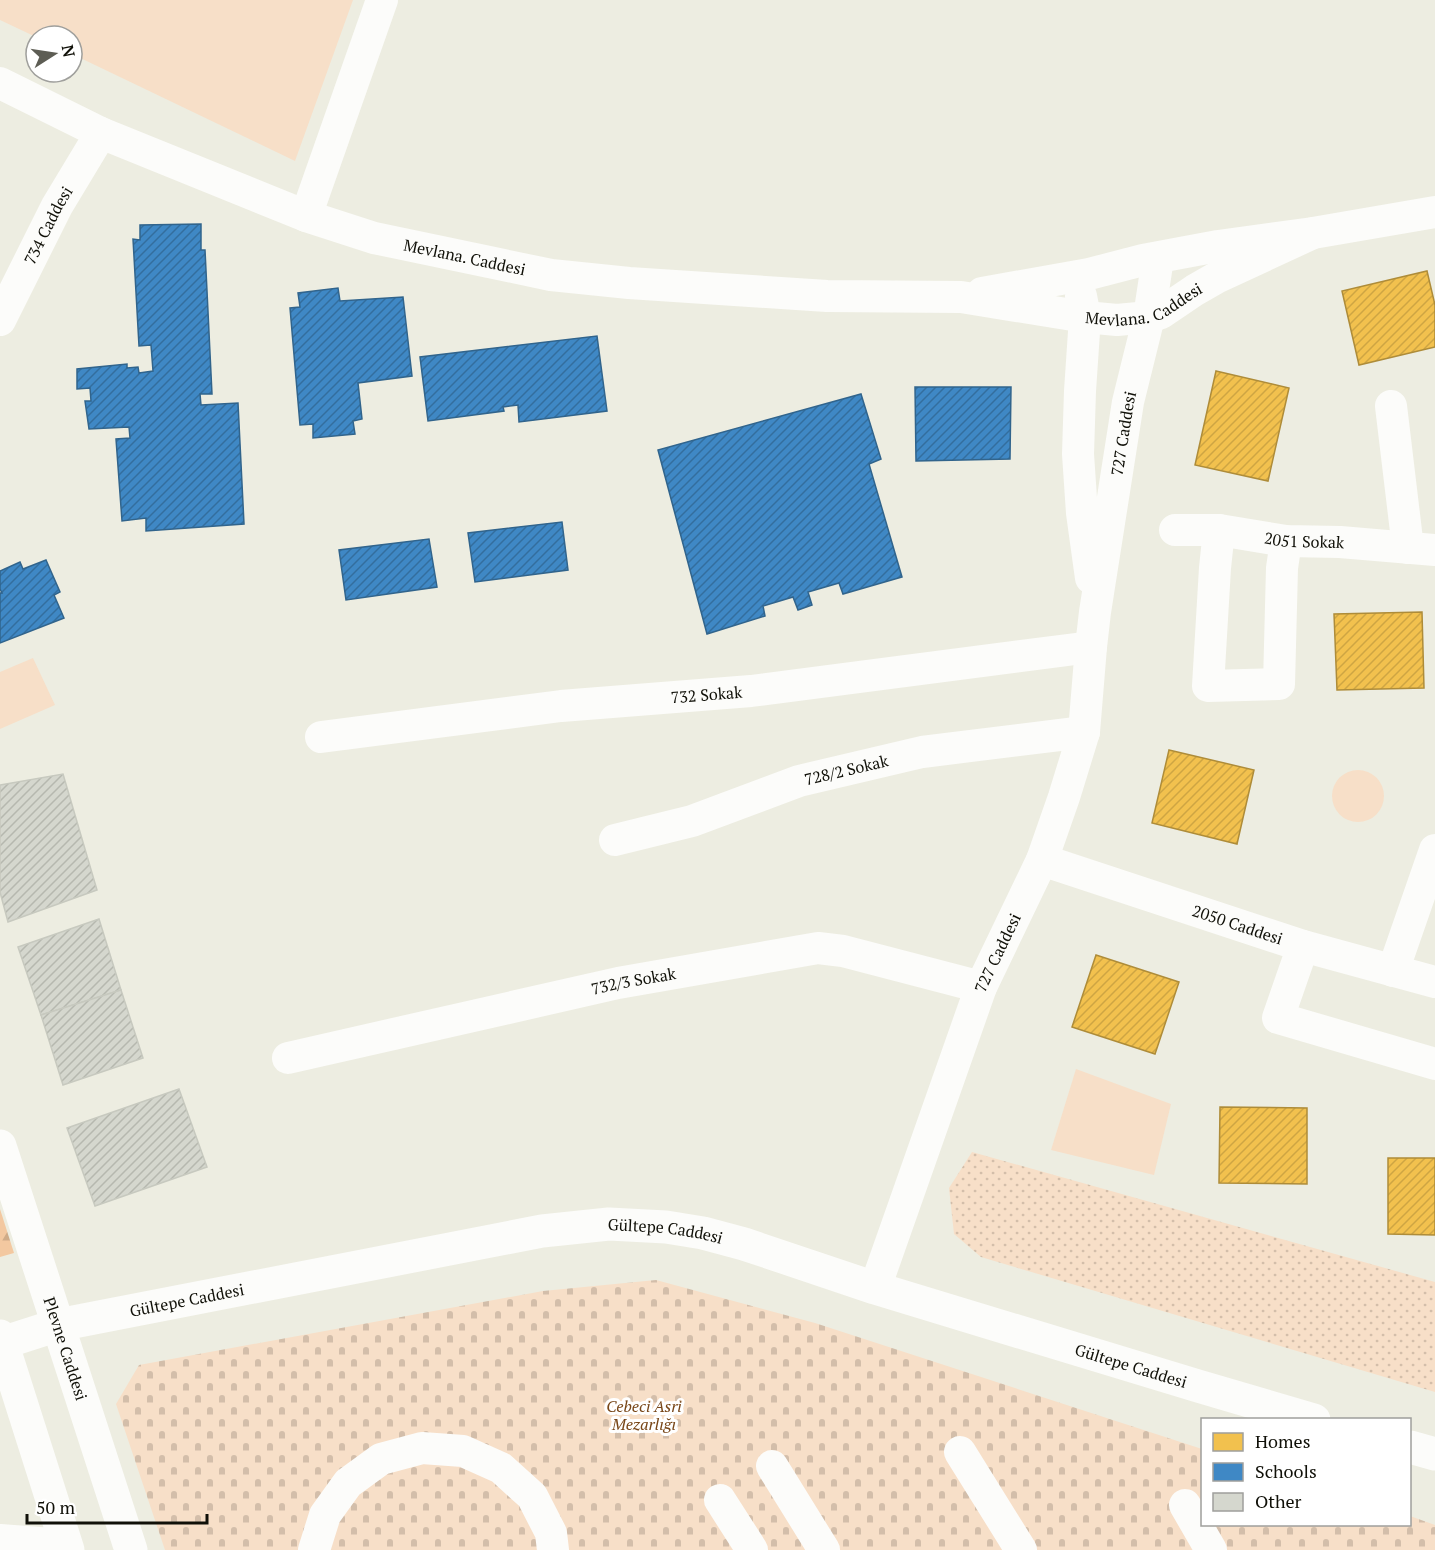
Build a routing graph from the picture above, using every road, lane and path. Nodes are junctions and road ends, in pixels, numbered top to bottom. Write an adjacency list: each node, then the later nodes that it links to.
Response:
1 (382, 0): 5 (street)
2 (0, 82): 3 (street, Mevlana. Caddesi)
3 (101, 133): 5 (street, Mevlana. Caddesi); 12 (street, 734 Caddesi)
4 (1435, 212): 6 (street, Mevlana. Caddesi)
5 (306, 216): 9 (street, Mevlana. Caddesi)
6 (1313, 233): 7 (street, Mevlana. Caddesi); 11 (street, Mevlana. Caddesi)
7 (1158, 258): 8 (street, Mevlana. Caddesi); 11 (street, 727 Caddesi)
8 (1077, 276): 9 (street, Mevlana. Caddesi); 10 (street, 727 Caddesi)
9 (961, 297): 10 (street, Mevlana. Caddesi)
10 (1085, 317): 11 (street, Mevlana. Caddesi); 18 (street, 727 Caddesi)
11 (1149, 317): 18 (street, 727 Caddesi)
12 (0, 320)
13 (1390, 406): 17 (street)
14 (1174, 530): 15 (street, 2051 Sokak)
15 (1219, 530): 16 (street, 2051 Sokak); 16 (street)
16 (1286, 541): 17 (street, 2051 Sokak)
17 (1422, 549)
18 (1095, 612): 19 (street, 727 Caddesi)
19 (1091, 647): 20 (street, 727 Caddesi); 21 (street, 732 Sokak)
20 (1084, 732): 22 (street, 728/2 Sokak); 24 (street, 727 Caddesi)
21 (321, 737)
22 (615, 840)
23 (1435, 850): 26 (street)
24 (1042, 860): 25 (street, 2050 Caddesi); 28 (street, 727 Caddesi)
25 (1303, 946): 26 (street, 2050 Caddesi); 30 (street)
26 (1393, 971): 27 (street, 2050 Caddesi)
27 (1435, 981)
28 (981, 987): 29 (street, 732/3 Sokak); 32 (street, 727 Caddesi)
29 (288, 1058)
30 (1435, 1064)
31 (0, 1146): 33 (main road, Plevne Caddesi)
32 (875, 1288): 33 (main road, Gültepe Caddesi); 35 (main road, Gültepe Caddesi)
33 (58, 1325): 34 (main road, Gültepe Caddesi); 44 (main road, Plevne Caddesi)
34 (1, 1342): 43 (main road)
35 (1310, 1418)
36 (1411, 1447): 38 (main road)
37 (960, 1452): 49 (street)
38 (1435, 1454)
39 (772, 1466): 48 (street)
40 (720, 1500): 47 (street)
41 (1185, 1506): 50 (street)
42 (0, 1540): 43 (street)
43 (67, 1547)
44 (131, 1550)
45 (314, 1550): 46 (street)
46 (553, 1550)
47 (752, 1550)
48 (824, 1550)
49 (1021, 1550)
50 (1211, 1550)

